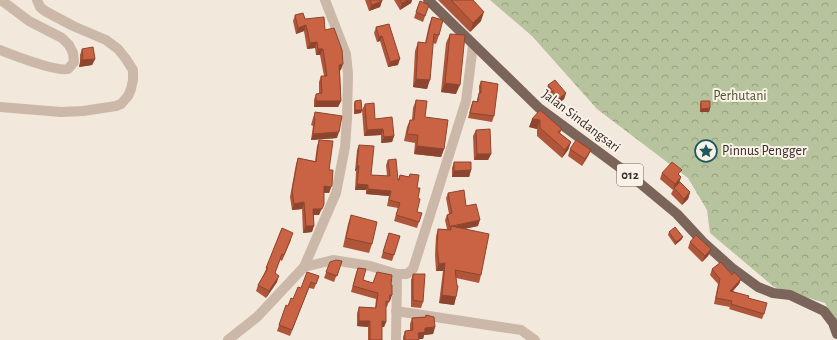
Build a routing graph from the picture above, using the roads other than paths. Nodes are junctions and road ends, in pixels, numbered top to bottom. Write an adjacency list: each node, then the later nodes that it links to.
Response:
1 (2, 0): 6 (street)
2 (37, 0): 7 (street)
3 (325, 0): 8 (street)
4 (428, 0): 5 (main road, Jalan Sindangsari / 012)
5 (473, 45): 9 (street); 11 (main road, Jalan Sindangsari / 012)
6 (0, 50)
7 (0, 107)
8 (304, 267): 9 (street); 12 (street)
9 (397, 274): 10 (street)
10 (396, 311): 13 (street); 14 (street)
11 (837, 334)
12 (228, 340)
13 (396, 340)
14 (535, 340)

